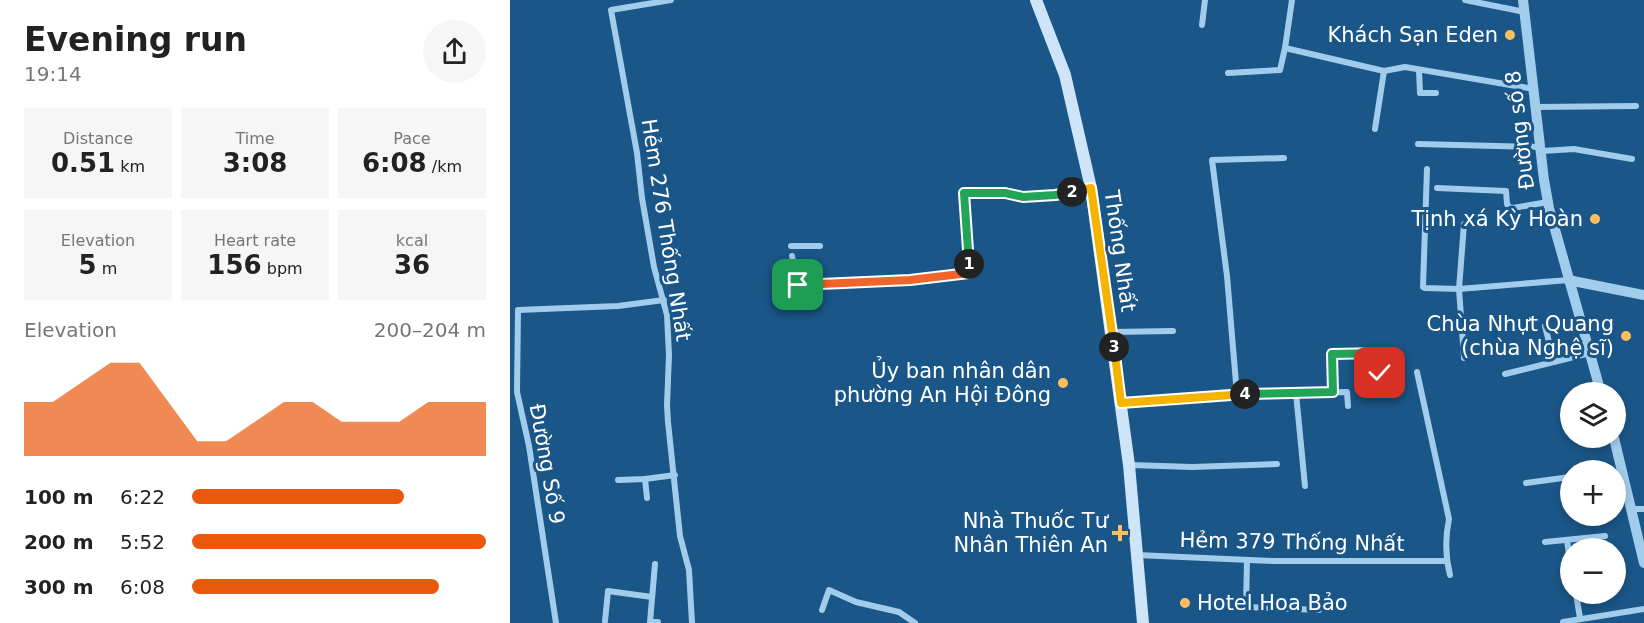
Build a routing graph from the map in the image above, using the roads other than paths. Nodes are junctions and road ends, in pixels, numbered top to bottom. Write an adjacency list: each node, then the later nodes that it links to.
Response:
1 (671, 0): 33 (street, Hẻm 276 Thống Nhất)
2 (1036, 0): 23 (main road, Thống Nhất)
3 (1205, 0): 8 (street)
4 (1292, 0): 9 (street)
5 (1465, 0): 7 (street)
6 (1523, 0): 7 (street, Đường số 8)
7 (1525, 12): 13 (street, Đường số 8)
8 (1202, 26)
9 (1285, 48): 11 (street); 12 (street)
10 (1419, 70): 11 (street); 13 (street); 14 (street)
11 (1384, 71): 17 (street)
12 (1228, 73)
13 (1534, 89): 16 (street, Đường số 8)
14 (1437, 93)
15 (1636, 106): 16 (street)
16 (1536, 107): 19 (street, Đường số 8)
17 (1375, 129)
18 (1418, 144): 19 (street)
19 (1542, 149): 21 (street); 25 (street, Đường số 8)
20 (1284, 158): 46 (street)
21 (1632, 159)
22 (1427, 169): 31 (street)
23 (1091, 188): 29 (street); 36 (main road, Thống Nhất)
24 (1437, 188): 25 (street)
25 (1548, 202): 30 (street, Đường số 8)
26 (1464, 224): 31 (street)
27 (791, 246): 28 (street)
28 (820, 246)
29 (792, 256)
30 (1568, 280): 31 (street); 32 (street); 37 (street, Đường số 8)
31 (1459, 289): 38 (street)
32 (1644, 295)
33 (664, 300): 51 (street, Hẻm 276 Thống Nhất); 80 (street, Đường Số 9)
34 (1545, 326): 39 (street)
35 (1173, 331): 36 (street)
36 (1112, 332): 47 (main road, Thống Nhất)
37 (1590, 353): 39 (street); 43 (street, Đường số 8)
38 (1464, 358)
39 (1554, 362): 42 (street)
40 (1417, 372): 67 (street)
41 (1380, 373): 44 (street)
42 (1505, 374)
43 (1598, 382)
44 (1333, 392): 45 (street); 48 (street)
45 (1296, 393): 46 (street); 56 (street)
46 (1237, 394): 47 (street)
47 (1121, 403): 50 (main road, Thống Nhất)
48 (1348, 406)
49 (1277, 464): 50 (street)
50 (1129, 465): 65 (main road, Thống Nhất)
51 (675, 475): 53 (street); 81 (street, Hẻm 276 Thống Nhất)
52 (1560, 478): 55 (street)
53 (645, 479): 54 (street); 58 (street)
54 (618, 480)
55 (1526, 483)
56 (1305, 486)
57 (1626, 494): 59 (street)
58 (646, 498)
59 (1631, 509): 60 (street); 68 (street)
60 (1644, 509)
61 (1605, 536): 62 (street)
62 (1586, 538)
63 (1560, 541): 64 (street)
64 (1545, 542)
65 (1137, 555): 66 (street, Hẻm 379 Thống Nhất); 83 (main road, Thống Nhất)
66 (1247, 560): 67 (street, Hẻm 379 Thống Nhất); 75 (street)
67 (1447, 561): 70 (street)
68 (1644, 563)
69 (655, 564): 71 (street)
70 (1450, 575)
71 (652, 597): 77 (street); 78 (street)
72 (1578, 604): 76 (street)
73 (1644, 609): 76 (street)
74 (822, 610): 82 (street)
75 (1319, 610)
76 (1580, 618): 79 (street)
77 (605, 621)
78 (658, 622)
79 (1563, 622)
80 (556, 623)
81 (692, 623)
82 (915, 623)
83 (1143, 623)

